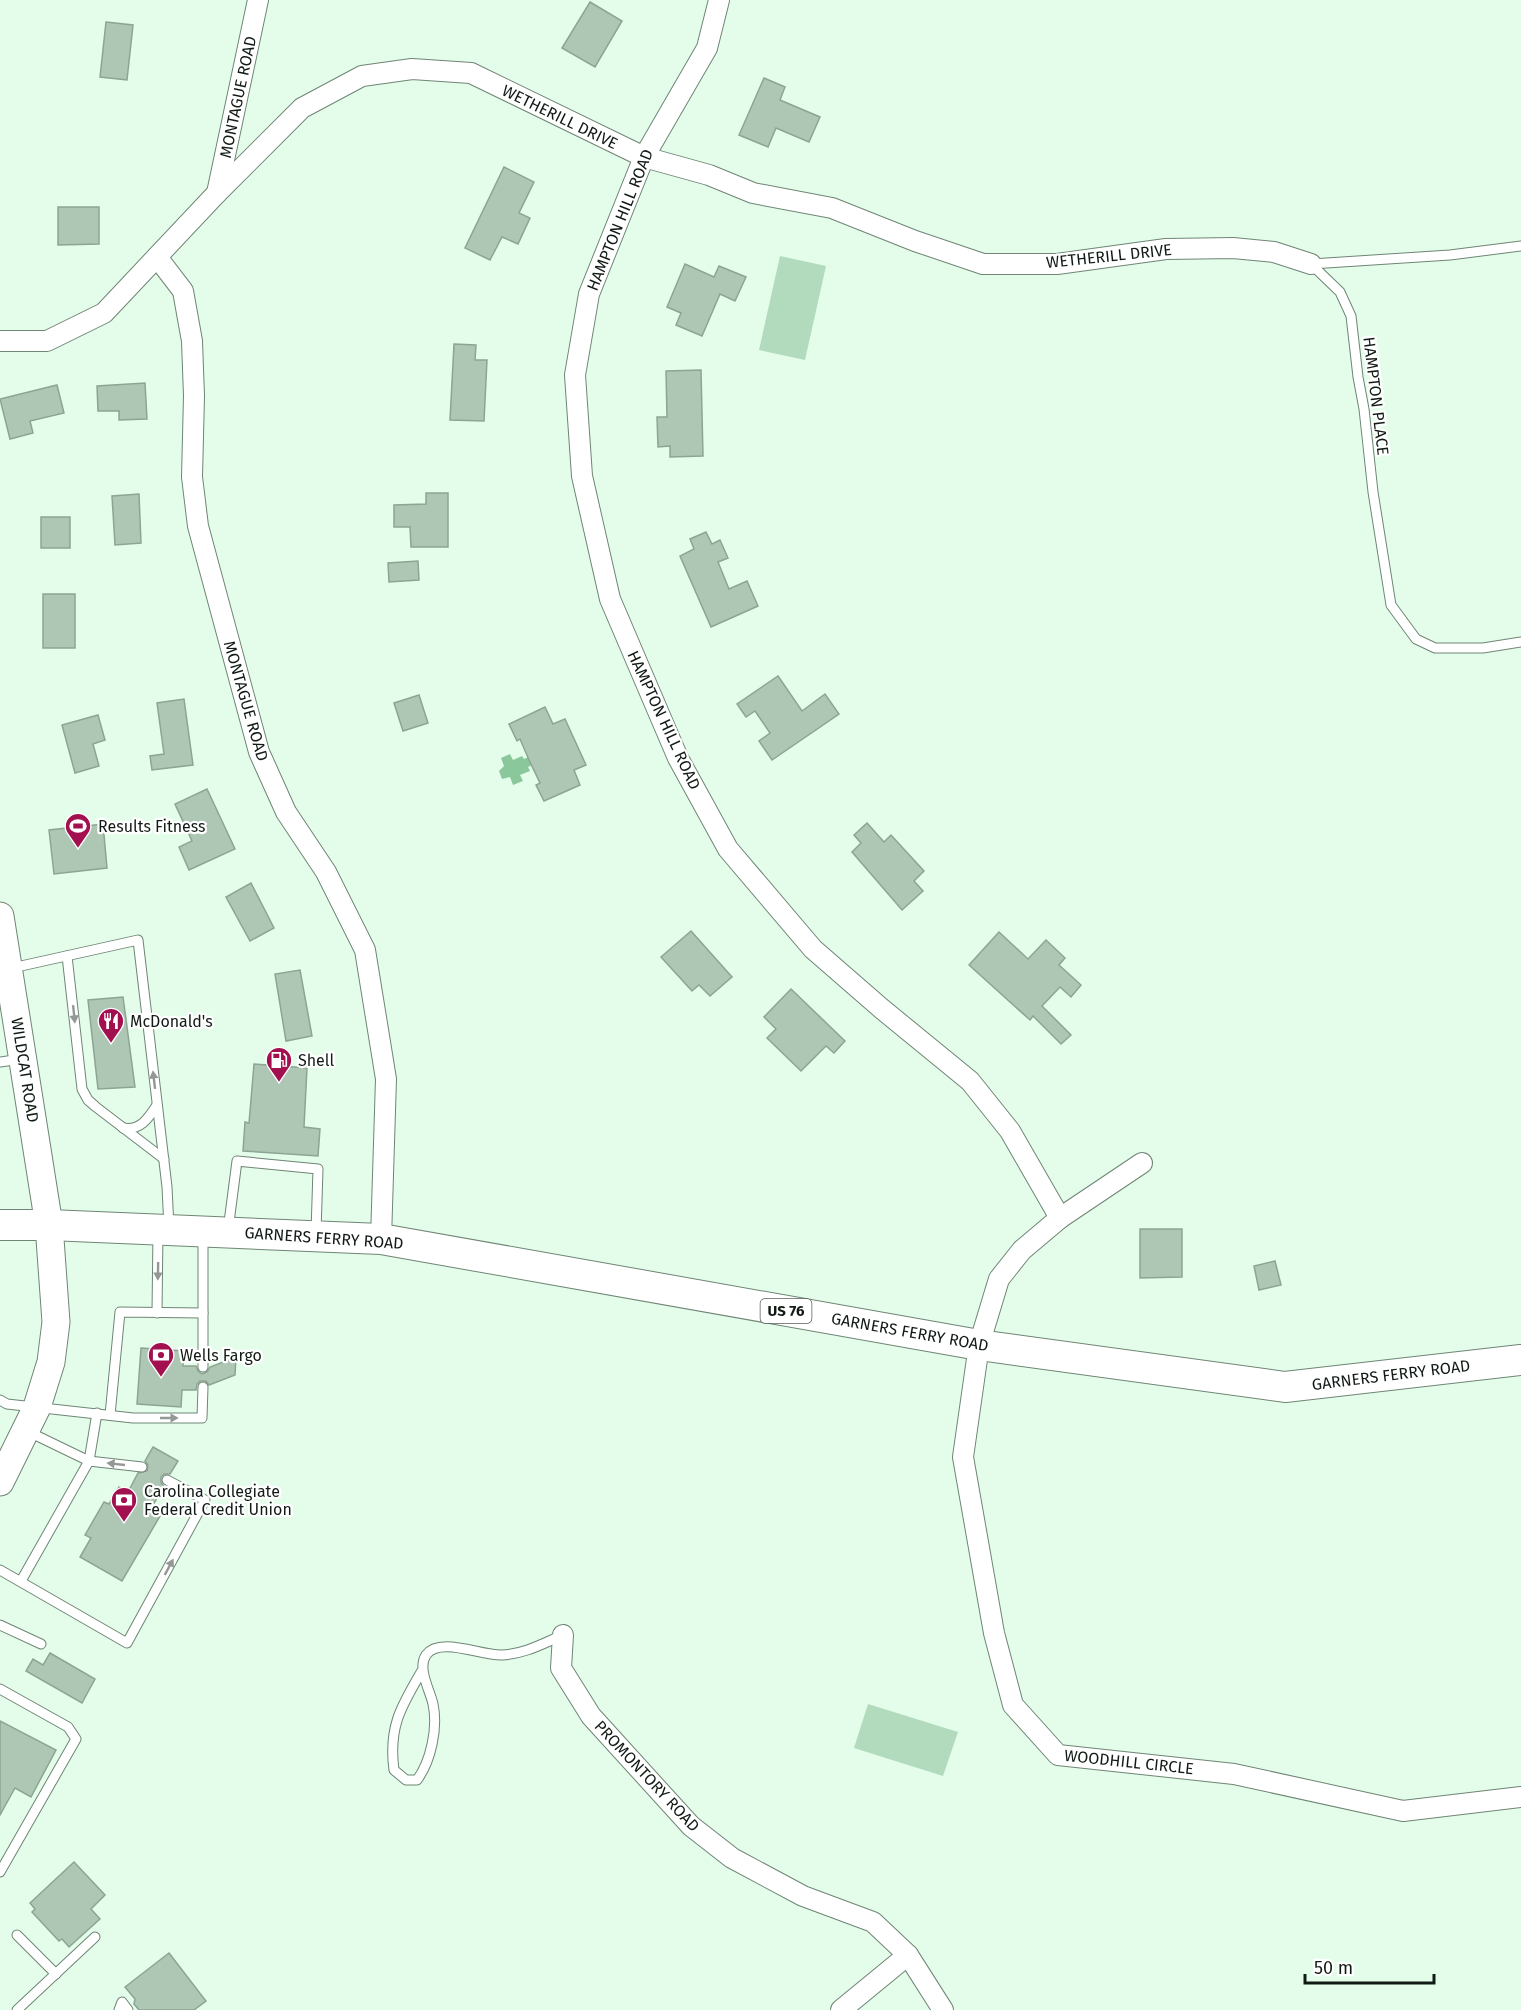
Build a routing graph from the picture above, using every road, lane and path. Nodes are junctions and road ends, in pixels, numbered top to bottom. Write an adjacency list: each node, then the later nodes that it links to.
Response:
1 (258, 0): 4 (street, MONTAGUE ROAD)
2 (719, 0): 3 (street, HAMPTON HILL ROAD)
3 (644, 157): 4 (street, WETHERILL DRIVE); 7 (street, WETHERILL DRIVE); 18 (street, HAMPTON HILL ROAD)
4 (217, 193): 6 (street, WETHERILL DRIVE)
5 (1521, 246): 7 (lane)
6 (157, 257): 8 (street, WETHERILL DRIVE); 24 (street, MONTAGUE ROAD)
7 (1311, 264): 9 (lane, HAMPTON PLACE)
8 (0, 341)
9 (1521, 642)
10 (0, 916): 12 (main road, WILDCAT ROAD)
11 (67, 956): 12 (lane); 14 (lane, one-way to 11); 15 (lane, one-way to 15)
12 (8, 969): 13 (main road, WILDCAT ROAD)
13 (11, 1060): 20 (main road, WILDCAT ROAD)
14 (158, 1105): 15 (lane); 16 (lane)
15 (123, 1128): 16 (lane)
16 (164, 1159): 21 (lane)
17 (1142, 1163): 18 (street)
18 (1060, 1218): 27 (street)
19 (0, 1225): 20 (main road, US 76)
20 (49, 1225): 21 (main road, GARNERS FERRY ROAD / US 76); 34 (main road, WILDCAT ROAD)
21 (164, 1230): 22 (main road, GARNERS FERRY ROAD / US 76); 25 (lane, one-way to 25)
22 (215, 1232): 23 (main road, GARNERS FERRY ROAD / US 76); 23 (lane); 26 (lane)
23 (315, 1236): 24 (main road, GARNERS FERRY ROAD / US 76)
24 (381, 1239): 27 (main road, GARNERS FERRY ROAD / US 76)
25 (157, 1312): 26 (lane); 33 (lane)
26 (203, 1313): 29 (lane)
27 (979, 1345): 28 (main road, GARNERS FERRY ROAD / US 76); 46 (street, WOODHILL CIRCLE)
28 (1521, 1360)
29 (202, 1366)
30 (203, 1387): 33 (lane, one-way to 30)
31 (0, 1400): 34 (lane)
32 (97, 1413): 33 (lane); 34 (lane); 35 (lane)
33 (110, 1415)
34 (31, 1418): 35 (lane); 37 (main road, WILDCAT ROAD)
35 (89, 1461): 36 (lane, one-way to 35); 40 (lane)
36 (142, 1467)
37 (1, 1477)
38 (167, 1480): 40 (lane, one-way to 38)
39 (0, 1570): 40 (lane)
40 (21, 1581)
41 (0, 1624): 43 (lane)
42 (563, 1635): 44 (lane); 50 (street, PROMONTORY ROAD)
43 (41, 1644)
44 (423, 1669): 44 (lane)
45 (0, 1689): 47 (lane)
46 (1521, 1797)
47 (0, 1872)
48 (17, 1935): 51 (lane)
49 (95, 1937): 51 (lane)
50 (908, 1955): 55 (street); 56 (street, PROMONTORY ROAD)
51 (56, 1974): 52 (lane)
52 (17, 2010)
53 (120, 2010): 54 (lane)
54 (128, 2010)
55 (841, 2010)
56 (943, 2010)

